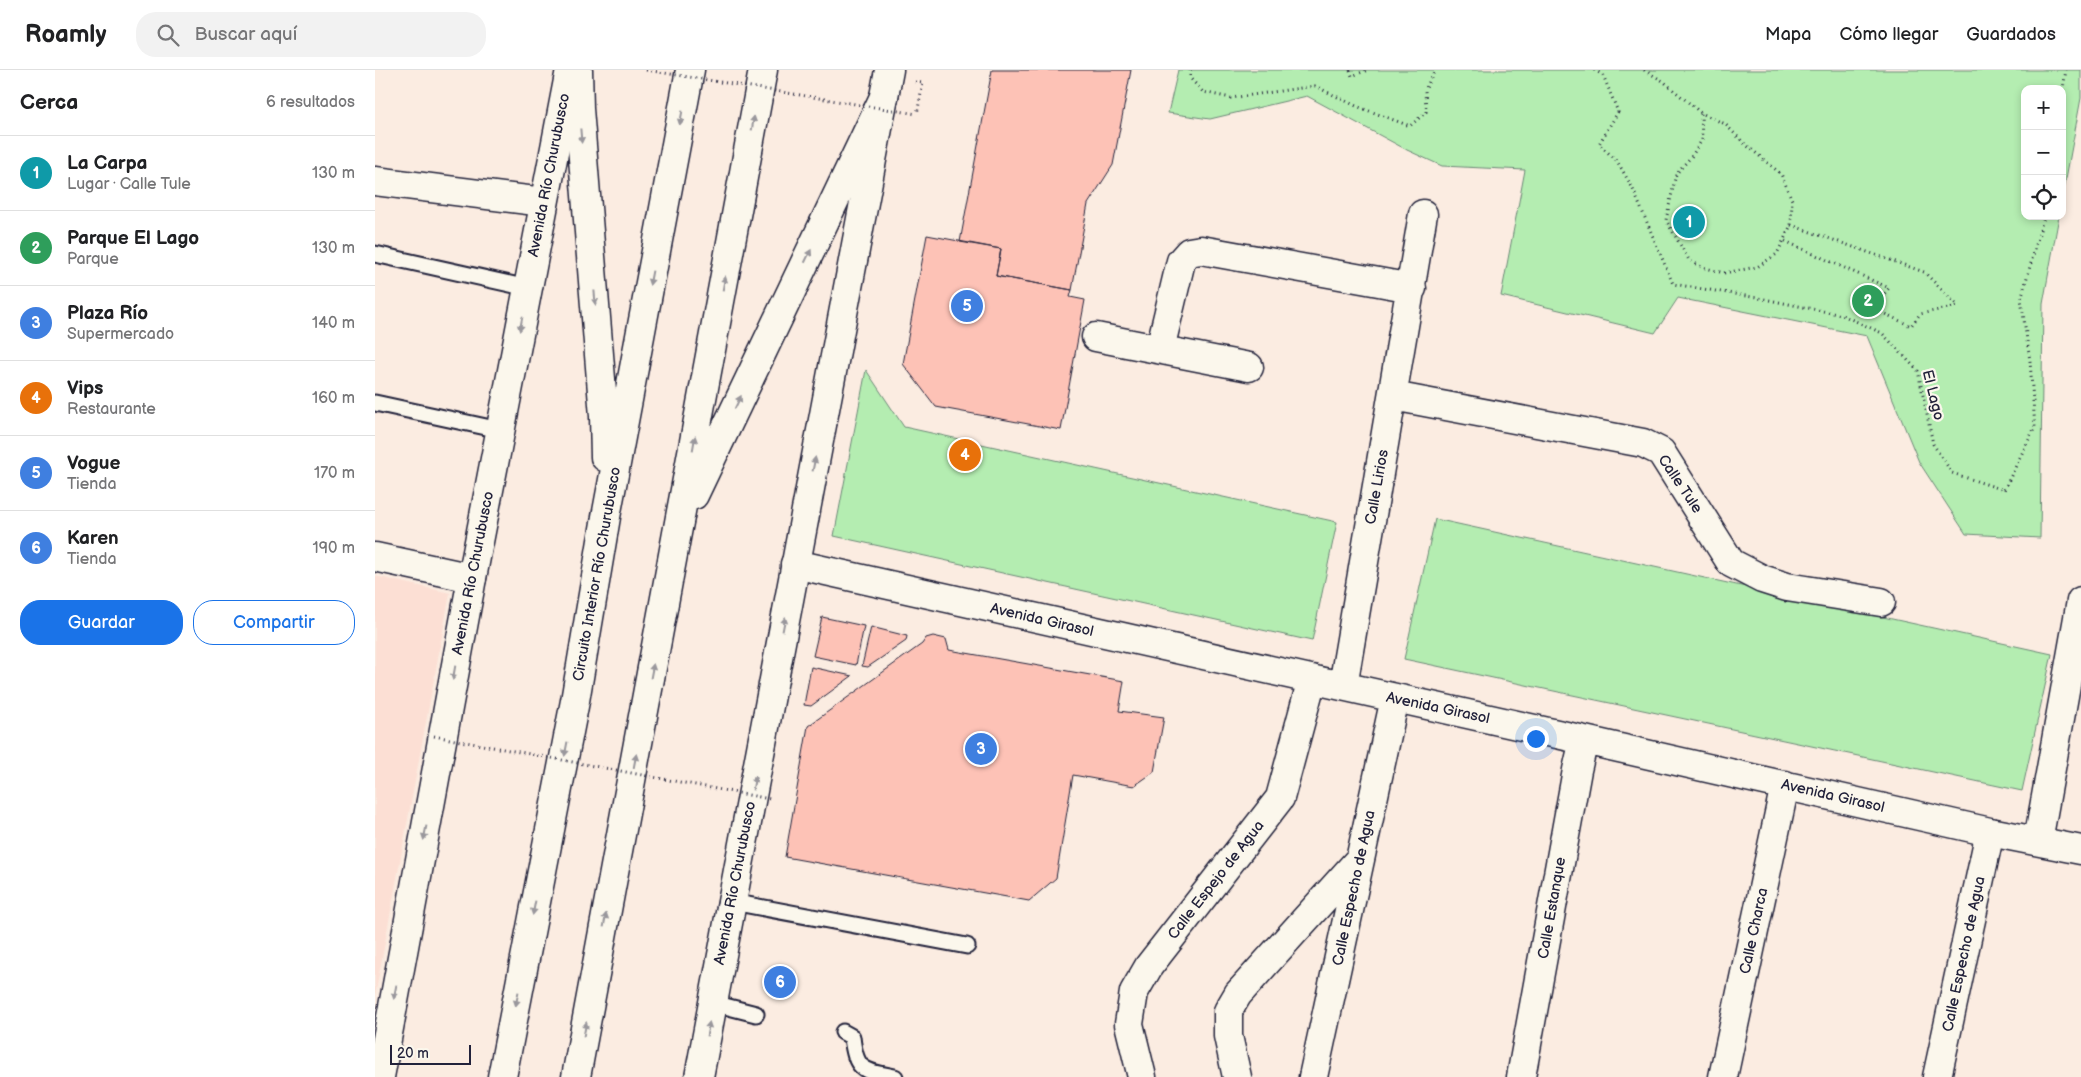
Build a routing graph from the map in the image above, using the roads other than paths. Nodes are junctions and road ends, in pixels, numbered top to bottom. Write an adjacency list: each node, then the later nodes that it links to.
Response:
1 (570, 70): 8 (main road, Avenida Río Churubusco)
2 (578, 70): 19 (main road, one-way to 19)
3 (690, 70): 19 (main road, Circuito Interior Río Churubusco, one-way to 19)
4 (763, 70): 20 (main road, one-way to 4)
5 (889, 70): 6 (main road, Avenida Río Churubusco)
6 (884, 97): 20 (main road, one-way to 6); 22 (main road, Avenida Río Churubusco, one-way to 6)
7 (375, 181): 8 (main road)
8 (544, 202): 11 (main road, Avenida Río Churubusco)
9 (1423, 214): 12 (main road, Calle Lirios)
10 (375, 254): 11 (lane)
11 (528, 288): 18 (main road, Avenida Río Churubusco, one-way to 18)
12 (1412, 288): 14 (main road); 16 (main road, Calle Lirios)
13 (1097, 337): 14 (main road)
14 (1159, 349): 15 (main road)
15 (1249, 367)
16 (1393, 396): 25 (main road, Calle Tule); 27 (main road, Calle Lirios)
17 (375, 402): 18 (lane)
18 (501, 430): 23 (main road, Avenida Río Churubusco)
19 (606, 517): 41 (main road, Circuito Interior Río Churubusco, one-way to 41)
20 (679, 525): 42 (main road, one-way to 20)
21 (375, 557): 23 (main road)
22 (795, 564): 26 (main road, Avenida Girasol); 35 (main road, Avenida Río Churubusco, one-way to 22)
23 (472, 578): 40 (main road, Avenida Río Churubusco, one-way to 40)
24 (2081, 600): 32 (main road)
25 (1881, 602)
26 (1312, 679): 27 (main road, Avenida Girasol); 45 (main road, Calle Espejo de Agua)
27 (1343, 686): 28 (main road, Avenida Girasol)
28 (1395, 698): 29 (main road, Avenida Girasol); 34 (main road, Calle Especho de Agua)
29 (1584, 740): 30 (main road, Avenida Girasol); 48 (main road, Calle Estanque)
30 (1785, 785): 31 (main road, Avenida Girasol); 49 (main road, Calle Charca)
31 (1990, 832): 32 (main road, Avenida Girasol); 50 (main road, Calle Especho de Agua)
32 (2038, 841): 33 (main road, Avenida Girasol)
33 (2081, 850)
34 (1359, 860): 46 (main road); 47 (main road, Calle Especho de Agua)
35 (732, 902): 36 (lane); 37 (main road, Avenida Río Churubusco)
36 (967, 946)
37 (713, 1003): 38 (lane); 43 (main road, Avenida Río Churubusco, one-way to 37)
38 (756, 1014)
39 (843, 1032): 44 (lane)
40 (380, 1077)
41 (503, 1077)
42 (576, 1077)
43 (699, 1077)
44 (895, 1077)
45 (1143, 1077)
46 (1237, 1077)
47 (1313, 1077)
48 (1521, 1077)
49 (1723, 1077)
50 (1937, 1077)

